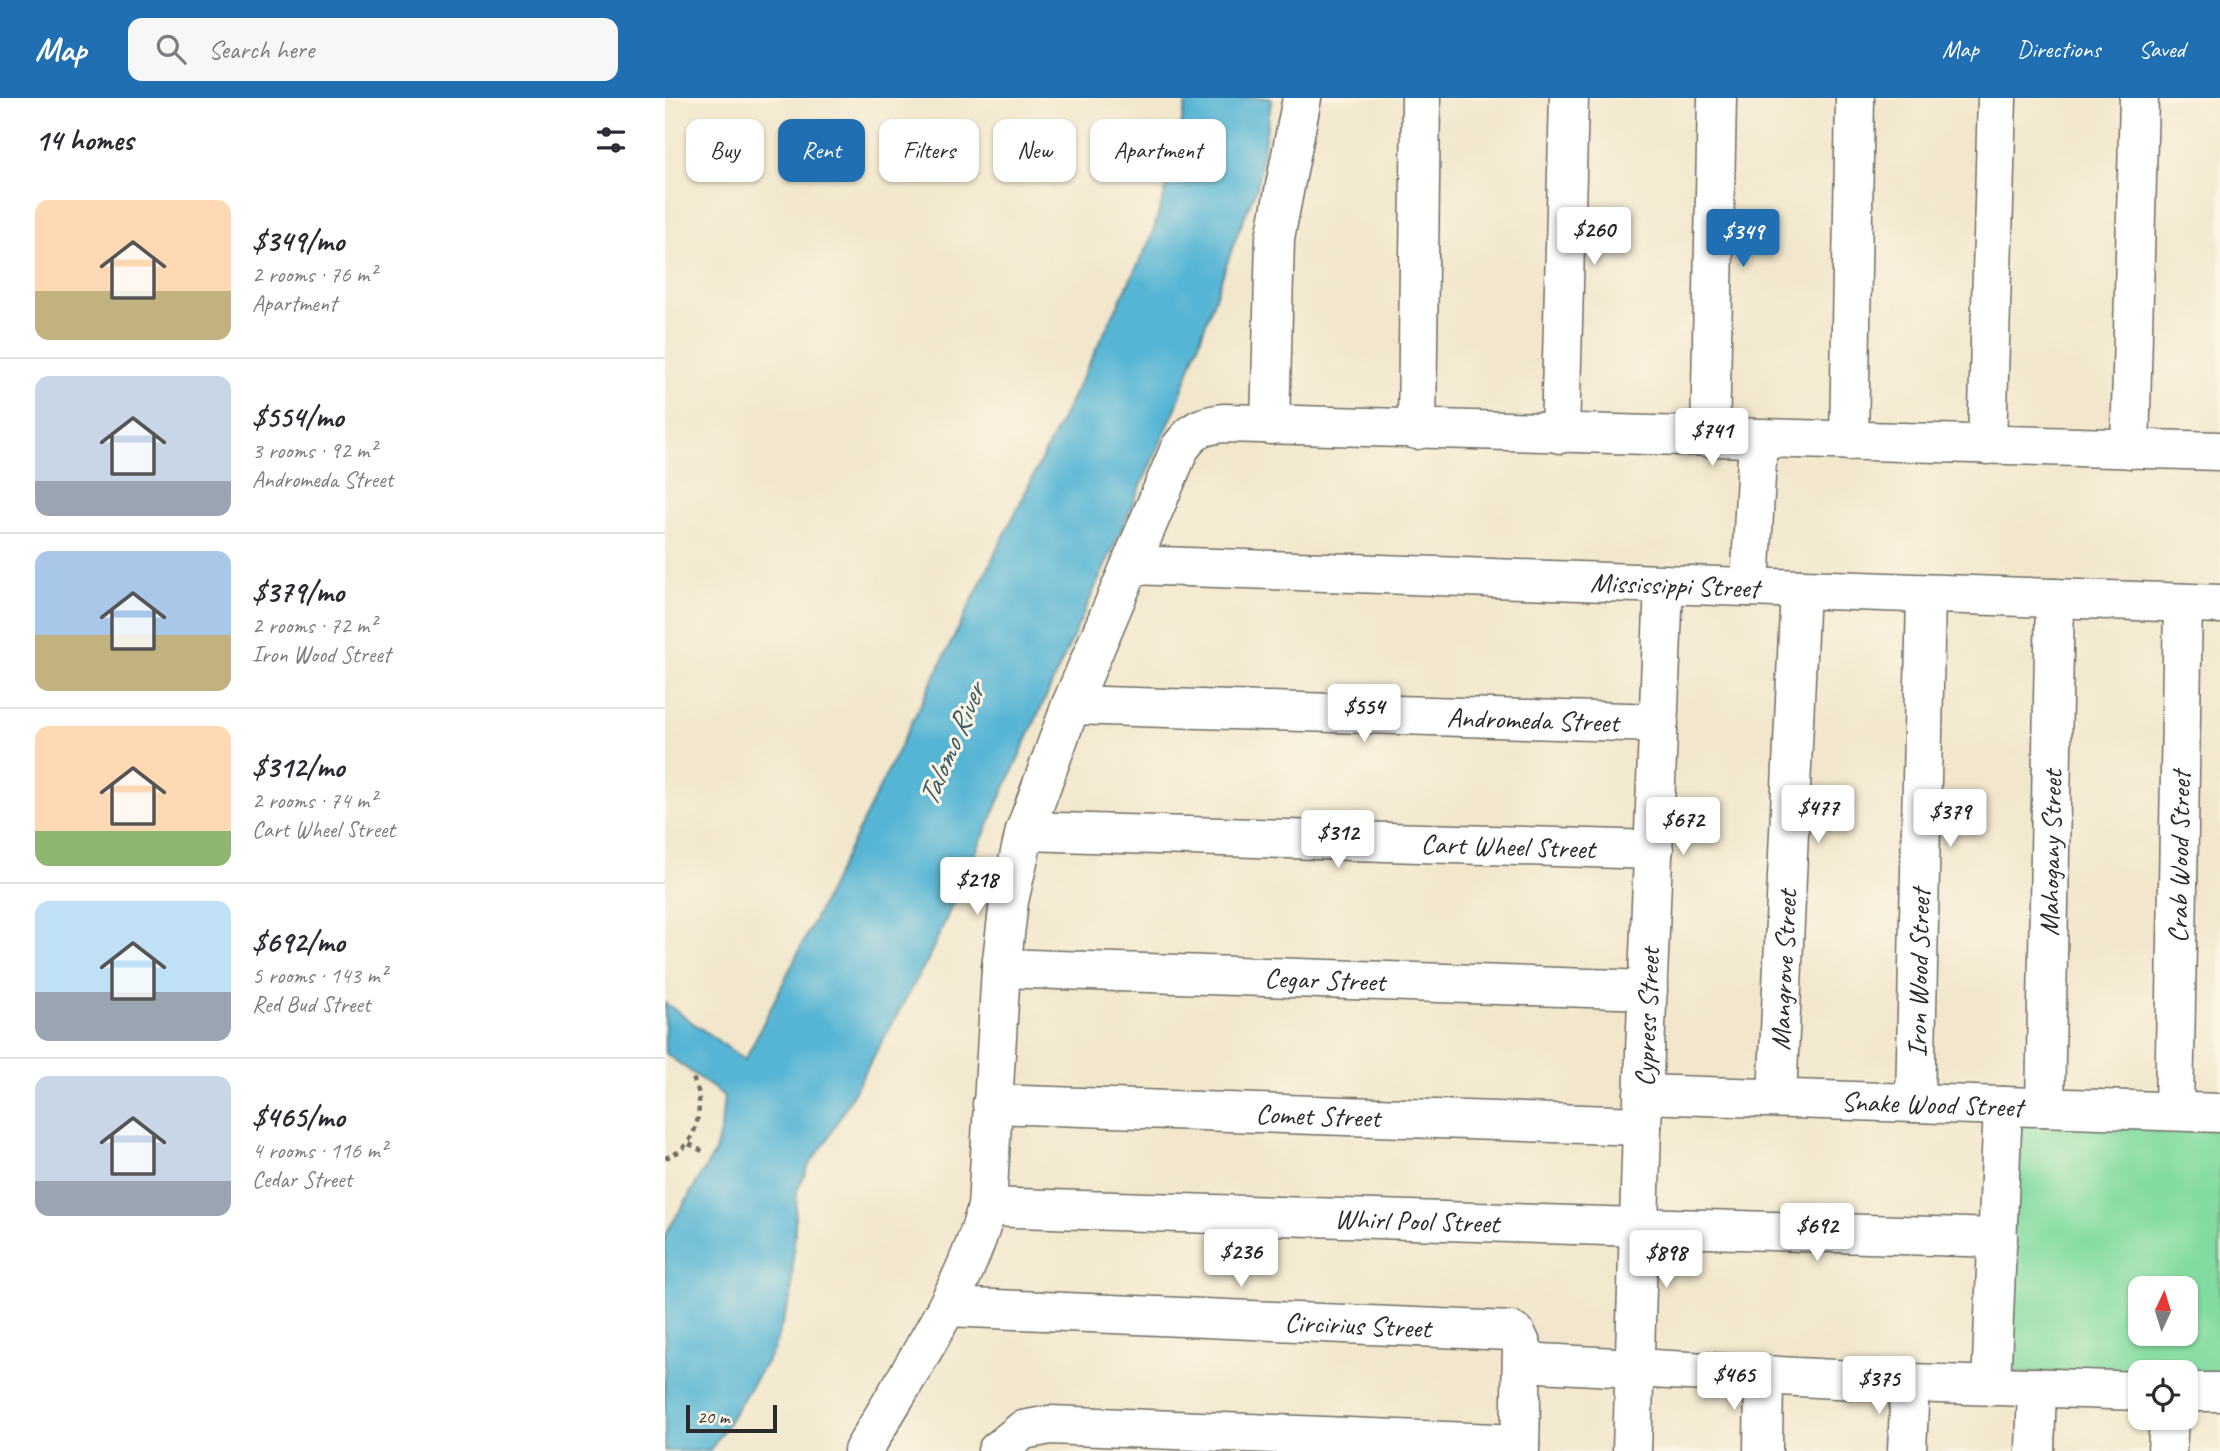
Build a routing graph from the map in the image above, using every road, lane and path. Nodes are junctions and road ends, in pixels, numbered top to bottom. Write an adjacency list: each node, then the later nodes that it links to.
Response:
1 (1303, 98): 8 (street)
2 (1421, 98): 9 (street)
3 (1569, 98): 10 (street)
4 (1717, 98): 11 (street)
5 (1855, 98): 13 (street)
6 (1997, 98): 14 (street)
7 (2139, 98): 15 (street)
8 (1270, 425): 9 (street); 17 (street)
9 (1417, 430): 10 (street)
10 (1560, 434): 11 (street)
11 (1710, 438): 12 (street)
12 (1758, 439): 13 (street); 19 (street)
13 (1849, 442): 14 (street)
14 (1987, 445): 15 (street)
15 (2130, 449): 16 (street)
16 (2220, 451)
17 (1131, 565): 18 (street, Mississippi Street); 24 (street)
18 (1664, 585): 19 (street, Mississippi Street); 25 (street, Cypress Street)
19 (1750, 587): 20 (street, Mississippi Street)
20 (1800, 589): 21 (street, Mississippi Street); 31 (street, Mangrove Street)
21 (1926, 594): 22 (street, Mississippi Street); 32 (street, Iron Wood Street)
22 (2055, 598): 23 (street, Mississippi Street); 35 (street, Mahogany Street)
23 (2202, 603): 37 (street, Crab Wood Street)
24 (1071, 705): 25 (street, Andromeda Street); 26 (street)
25 (1658, 723): 27 (street, Cypress Street)
26 (1025, 831): 27 (street, Cart Wheel Street); 28 (street)
27 (1654, 850): 29 (street, Cypress Street)
28 (1001, 968): 29 (street, Cegar Street); 33 (street)
29 (1648, 990): 36 (street, Cypress Street)
30 (692, 1075): 39 (path)
31 (1777, 1098): 32 (street, Snake Wood Street); 36 (street, Snake Wood Street)
32 (1915, 1103): 34 (street, Snake Wood Street)
33 (992, 1104): 36 (street, Comet Street); 42 (street)
34 (2003, 1106): 35 (street, Snake Wood Street); 44 (street)
35 (2045, 1107): 37 (street, Snake Wood Street)
36 (1643, 1110): 43 (street, Cypress Street)
37 (2174, 1111): 38 (street, Snake Wood Street)
38 (2220, 1113)
39 (689, 1143): 40 (path); 41 (path)
40 (706, 1153)
41 (665, 1158)
42 (987, 1207): 43 (street, Whirl Pool Street); 45 (street)
43 (1638, 1228): 44 (street, Whirl Pool Street); 47 (street, Cypress Street)
44 (1998, 1238): 50 (street)
45 (947, 1307): 46 (street, Circirius Street); 57 (street)
46 (1519, 1348): 47 (street, Circirius Street); 56 (street)
47 (1634, 1368): 48 (street, Circirius Street); 59 (street, Cypress Street)
48 (1764, 1375): 49 (street, Circirius Street); 60 (street)
49 (1910, 1383): 50 (street, Circirius Street); 61 (street)
50 (1991, 1386): 51 (street, Circirius Street)
51 (2037, 1387): 52 (street, Circirius Street); 62 (street)
52 (2128, 1391)
53 (2198, 1392): 54 (street)
54 (2220, 1392)
55 (2168, 1430): 63 (street)
56 (1520, 1447): 58 (street)
57 (863, 1451)
58 (997, 1451)
59 (1632, 1451)
60 (1763, 1451)
61 (1907, 1451)
62 (2035, 1451)
63 (2167, 1451)

